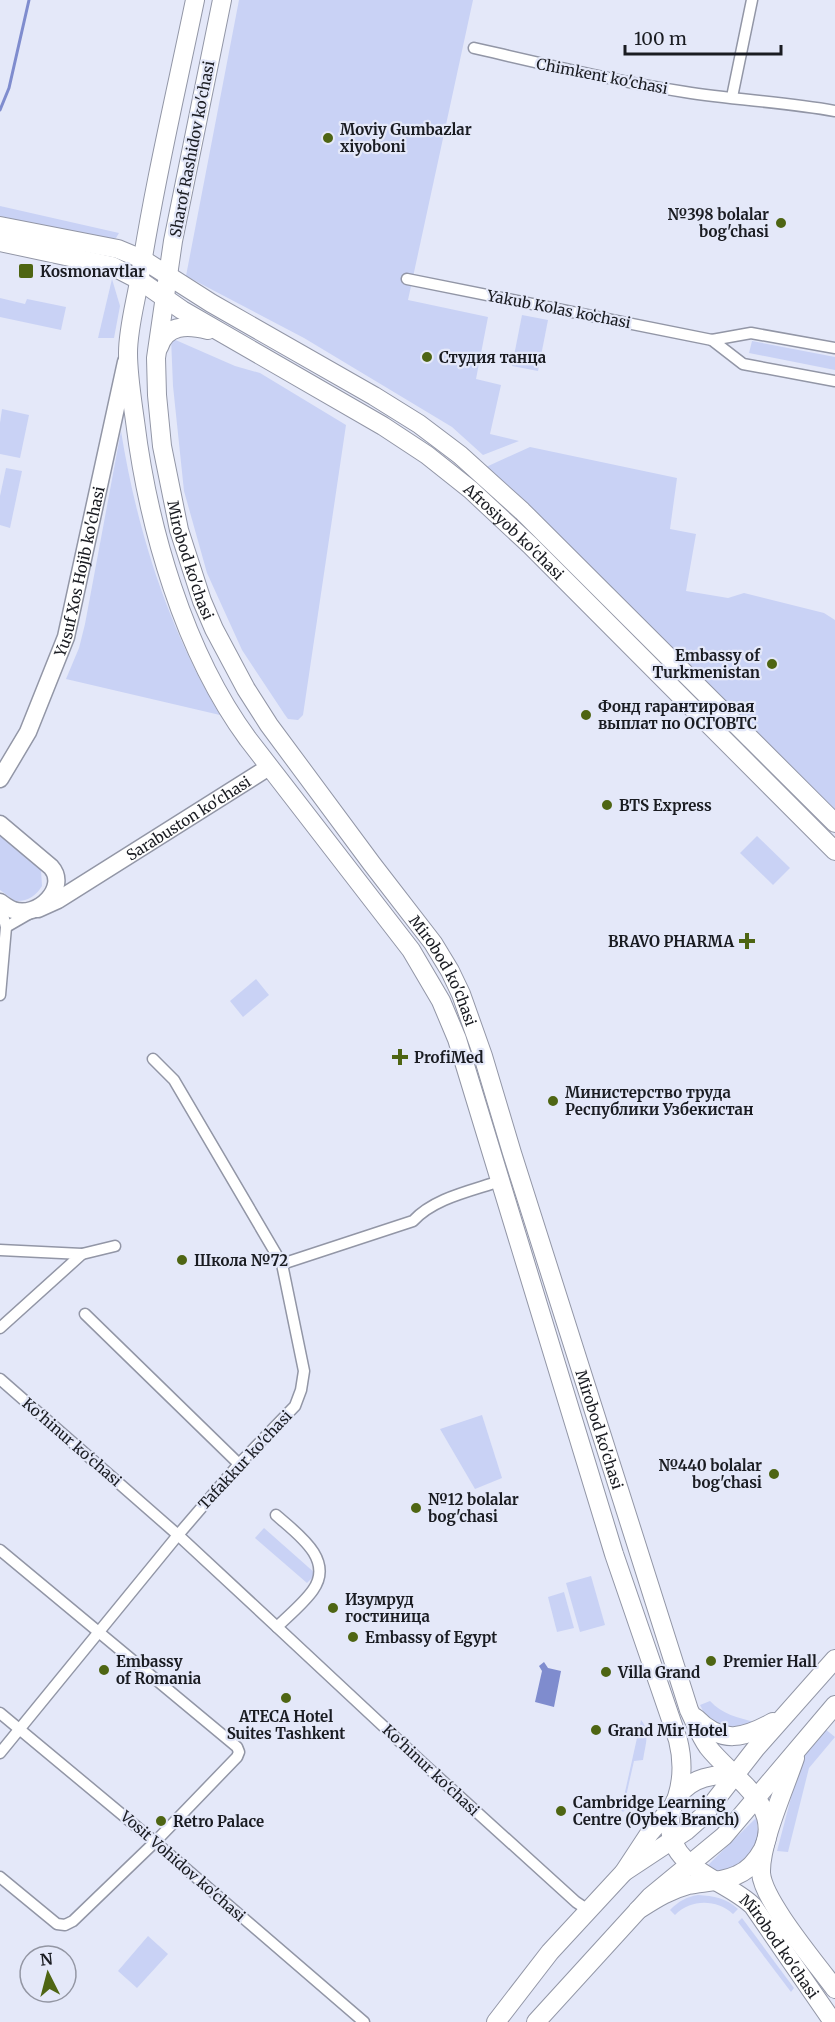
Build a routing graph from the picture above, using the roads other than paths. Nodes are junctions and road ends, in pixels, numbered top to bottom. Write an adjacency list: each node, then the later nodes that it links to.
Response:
1 (195, 0): 8 (main road, Sharof Rashidov ko'chasi)
2 (222, 0): 9 (main road, Sharof Rashidov ko'chasi)
3 (752, 0): 5 (street)
4 (474, 48): 5 (street, Chimkent ko'chasi)
5 (732, 97): 6 (street, Chimkent ko'chasi)
6 (835, 111)
7 (0, 226): 11 (main road, Afrosiyob ko'chasi)
8 (146, 235): 11 (main road, Sharof Rashidov ko'chasi); 12 (main road, Sharof Rashidov ko'chasi)
9 (173, 241): 12 (main road, Afrosiyob ko'chasi); 13 (main road, Sharof Rashidov ko'chasi)
10 (0, 242): 11 (main road, Afrosiyob ko'chasi)
11 (115, 257): 12 (main road, Afrosiyob ko'chasi); 15 (main road, Afrosiyob ko'chasi)
12 (142, 259): 13 (main road, Afrosiyob ko'chasi); 15 (main road, Sharof Rashidov ko'chasi)
13 (168, 276): 15 (main road); 16 (main road, Sharof Rashidov ko'chasi); 26 (main road, Afrosiyob ko'chasi)
14 (407, 279): 18 (street, Yakub Kolas koʻchasi)
15 (139, 280): 16 (main road, Afrosiyob ko'chasi); 20 (main road, Mirobod ko'chasi)
16 (164, 298): 17 (main road, Afrosiyob ko'chasi); 21 (main road, Mirobod ko'chasi)
17 (229, 337): 21 (main road); 28 (main road, Afrosiyob ko'chasi)
18 (712, 340): 19 (street, Yakub Kolas koʻchasi); 22 (street, Yakub Kolas koʻchasi)
19 (835, 348)
20 (128, 353): 24 (main road, Mirobod ko'chasi); 25 (main road, Yusuf Xos Hojib ko'chasi)
21 (156, 358): 23 (main road, Mirobod ko'chasi)
22 (835, 381)
23 (290, 753): 24 (main road, Sarabuston ko'chasi); 47 (main road, Mirobod ko'chasi)
24 (269, 767): 30 (main road, Sarabuston ko'chasi); 36 (main road, Mirobod ko'chasi)
25 (0, 779)
26 (835, 823)
27 (0, 824): 29 (main road)
28 (835, 851)
29 (54, 870): 30 (main road); 32 (main road)
30 (86, 881): 32 (main road, Sarabuston ko'chasi)
31 (0, 902): 32 (main road); 33 (street)
32 (38, 909): 33 (street, Sarabuston ko'chasi)
33 (6, 927): 34 (street)
34 (0, 995)
35 (153, 1059): 40 (street, Tafakkur ko'chasi)
36 (500, 1180): 40 (street); 49 (main road, Mirobod ko'chasi)
37 (115, 1246): 39 (street)
38 (0, 1250): 39 (street)
39 (82, 1254): 42 (street)
40 (282, 1264): 44 (street, Tafakkur ko'chasi)
41 (85, 1314): 44 (street)
42 (0, 1328)
43 (0, 1379): 46 (street, Ko‘hinur ko‘chasi)
44 (239, 1464): 46 (street, Tafakkur ko'chasi)
45 (276, 1515): 50 (street)
46 (178, 1535): 50 (street, Ko‘hinur ko‘chasi); 51 (street, Tafakkur ko'chasi)
47 (637, 1547): 49 (main road); 52 (main road, Mirobod ko'chasi)
48 (0, 1550): 51 (street)
49 (614, 1554): 53 (main road, Mirobod ko'chasi)
50 (277, 1627): 74 (street, Ko‘hinur ko‘chasi)
51 (98, 1631): 60 (street, Tafakkur ko'chasi); 68 (street)
52 (667, 1643): 53 (main road); 56 (main road, Mirobod ko'chasi)
53 (646, 1649): 58 (main road, Mirobod ko'chasi)
54 (835, 1659): 59 (main road)
55 (835, 1705): 61 (main road)
56 (689, 1710): 59 (main road); 63 (main road, Mirobod ko'chasi)
57 (0, 1713): 60 (street, Vosit Vohidov ko'chasi)
58 (668, 1713): 65 (main road, Mirobod ko'chasi); 66 (main road, Mirobod ko'chasi)
59 (783, 1717): 63 (main road)
60 (20, 1729): 62 (street, Tafakkur ko'chasi); 68 (street, Vosit Vohidov ko'chasi)
61 (798, 1750): 64 (main road); 69 (main road)
62 (0, 1753)
63 (734, 1776): 64 (main road, Mirobod ko'chasi); 65 (main road); 67 (main road)
64 (757, 1797): 69 (main road); 70 (main road)
65 (675, 1801): 66 (main road); 67 (main road, Mirobod ko'chasi)
66 (649, 1834): 71 (main road)
67 (673, 1840): 70 (main road); 71 (main road)
68 (155, 1842): 72 (street); 79 (street, Vosit Vohidov ko'chasi)
69 (765, 1845): 73 (main road); 76 (main road, Mirobod ko'chasi)
70 (690, 1864): 73 (main road, Mirobod ko'chasi); 75 (main road)
71 (624, 1872): 74 (main road)
72 (0, 1877)
73 (717, 1880): 75 (main road); 77 (main road, Mirobod ko'chasi)
74 (588, 1910): 80 (main road)
75 (638, 1910): 81 (main road)
76 (816, 1962): 77 (main road); 78 (main road, Mirobod ko'chasi)
77 (800, 1974): 82 (main road, Mirobod ko'chasi)
78 (835, 1989)
79 (364, 2022)
80 (496, 2022)
81 (536, 2022)
82 (833, 2022)

